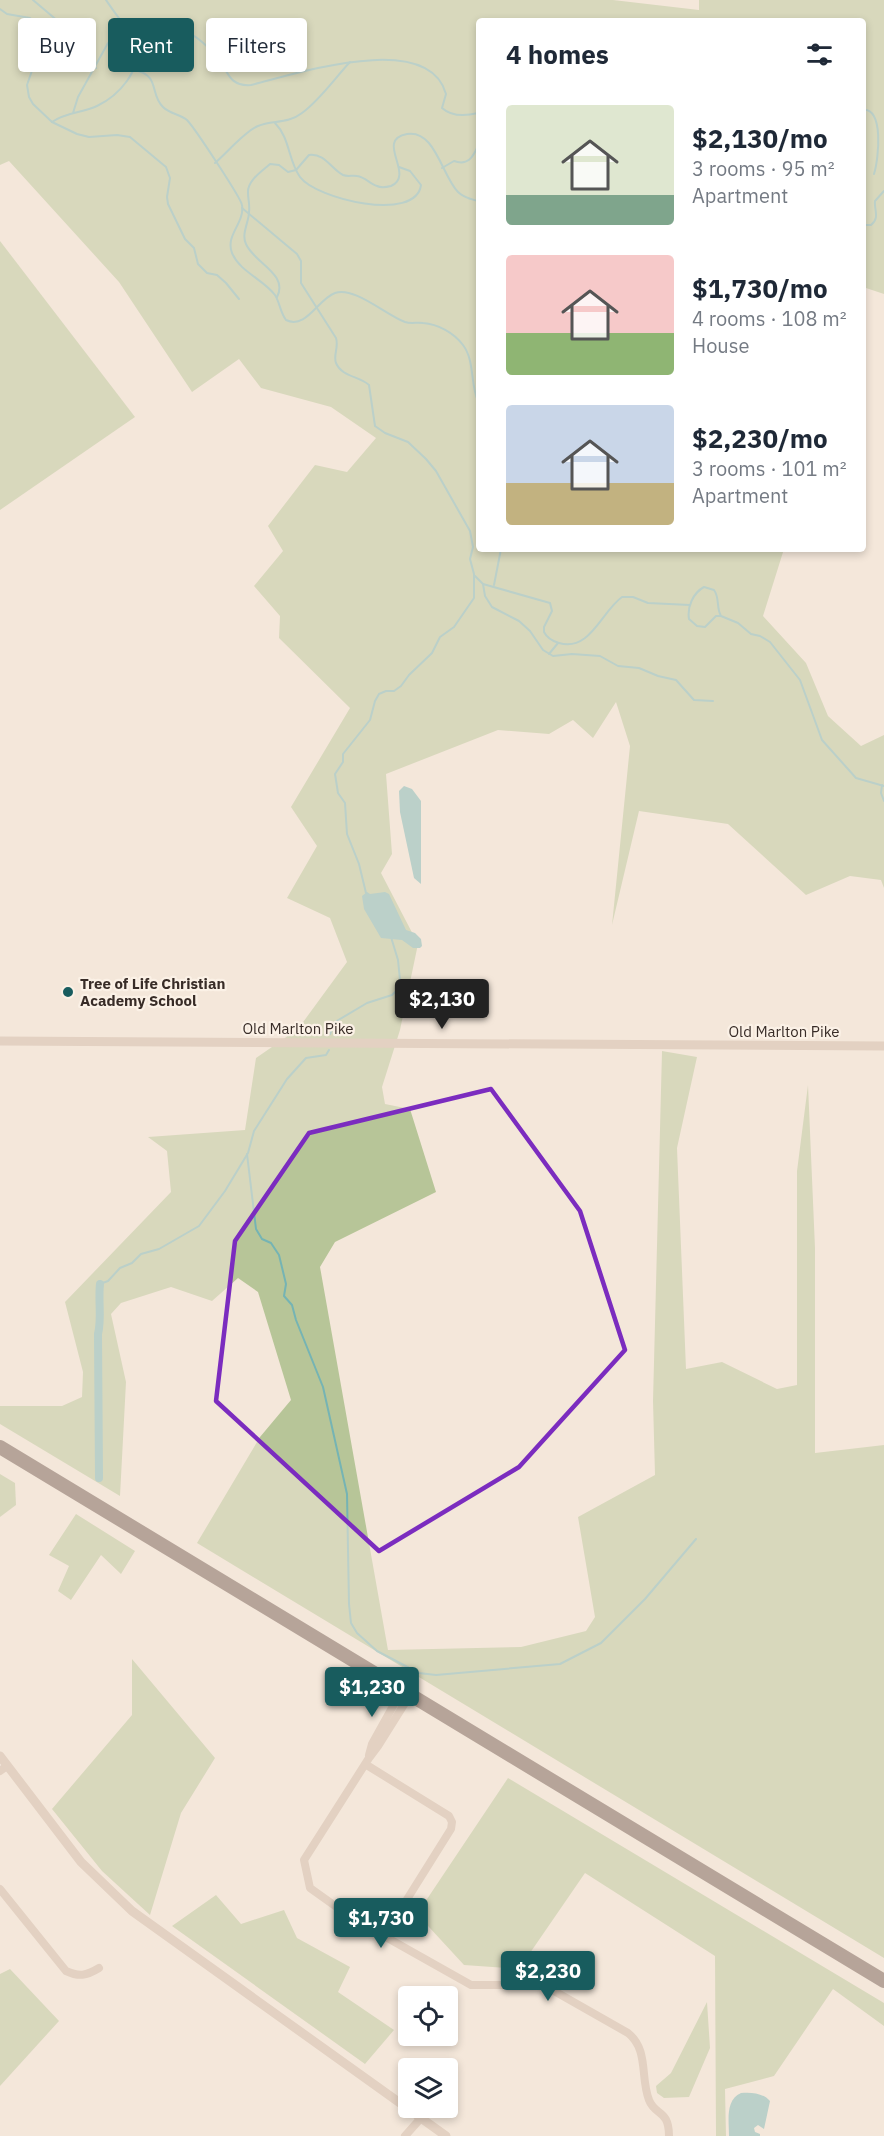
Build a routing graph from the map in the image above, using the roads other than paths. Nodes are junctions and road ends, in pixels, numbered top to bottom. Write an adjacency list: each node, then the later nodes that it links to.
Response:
1 (0, 1041): 2 (street, Old Marlton Pike)
2 (884, 1046)
3 (0, 1447): 4 (highway)
4 (406, 1693): 6 (street); 11 (highway)
5 (0, 1756): 7 (street)
6 (367, 1761): 9 (street); 9 (street)
7 (4, 1768): 12 (street)
8 (0, 1889): 10 (street)
9 (384, 1936): 16 (street)
10 (99, 1968)
11 (884, 1981)
12 (398, 2102)
13 (420, 2118): 14 (street); 15 (street)
14 (405, 2136)
15 (446, 2136)
16 (669, 2136)

